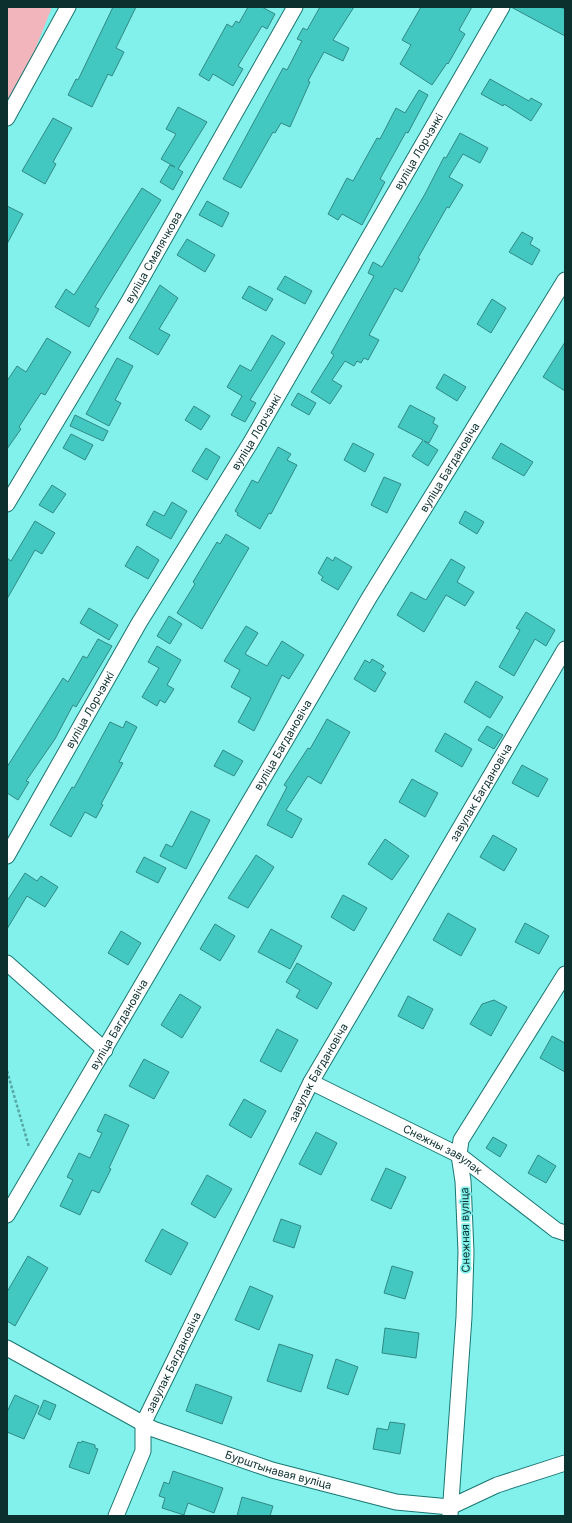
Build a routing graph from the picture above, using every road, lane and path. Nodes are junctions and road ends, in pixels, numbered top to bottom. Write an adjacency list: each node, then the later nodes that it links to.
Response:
1 (68, 7): 4 (street)
2 (295, 7): 6 (street, вуліца Смалячкова)
3 (502, 7): 8 (street, вуліца Лорчэнкі)
4 (7, 118)
5 (565, 280): 11 (street, вуліца Багдановіча)
6 (7, 504)
7 (565, 649): 13 (street, завулак Багдановіча)
8 (7, 856)
9 (7, 964): 11 (street)
10 (565, 974): 14 (street, Снежная вуліца)
11 (105, 1050): 15 (street, вуліца Багдановіча)
12 (7, 1071): 15 (path)
13 (311, 1082): 14 (street, Снежны завулак); 19 (street, завулак Багдановіча)
14 (459, 1155): 17 (street, Снежны завулак); 21 (street, Снежная вуліца)
15 (40, 1159): 16 (street, вуліца Багдановіча)
16 (7, 1215)
17 (565, 1233)
18 (7, 1348): 19 (street, Бурштынавая вуліца)
19 (143, 1424): 21 (street, Бурштынавая вуліца); 22 (street, завулак Багдановіча)
20 (565, 1463): 21 (street)
21 (450, 1511)
22 (116, 1516)

